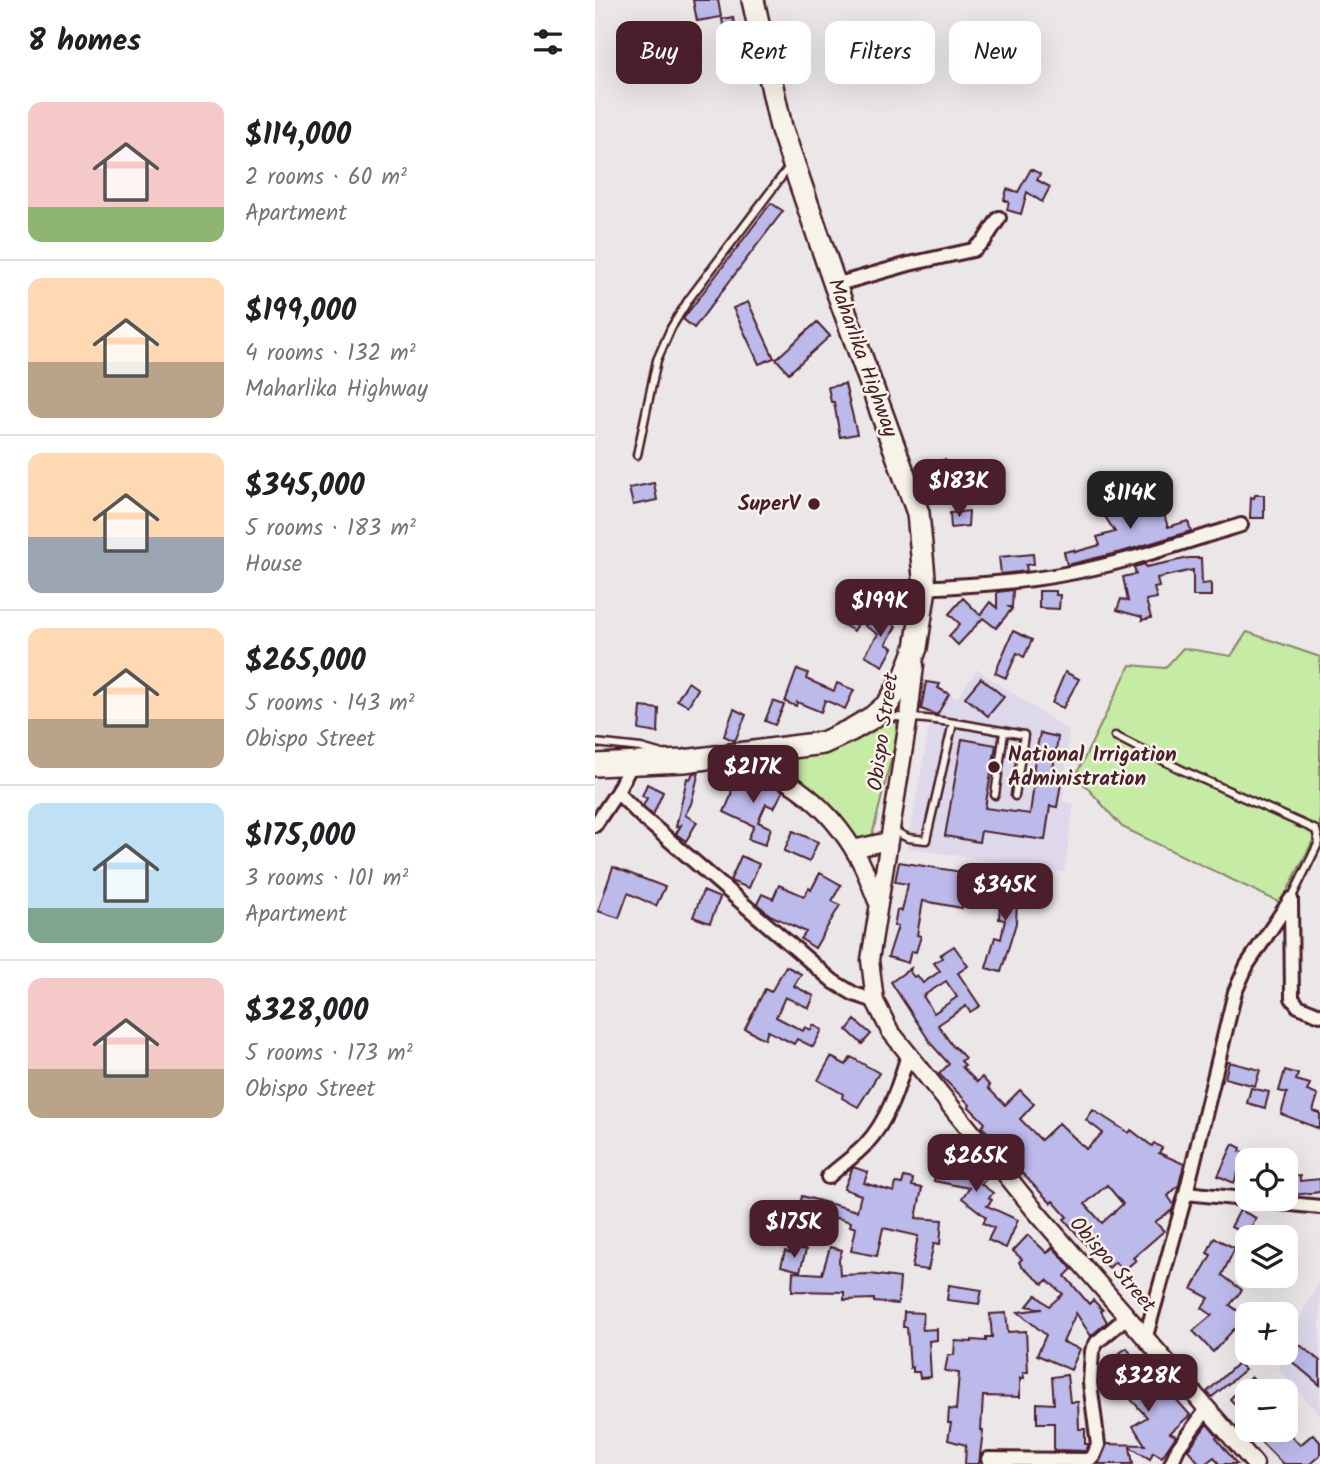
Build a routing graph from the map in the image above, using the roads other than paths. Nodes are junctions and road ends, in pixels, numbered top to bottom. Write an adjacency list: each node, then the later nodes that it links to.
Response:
1 (753, 0): 2 (highway, Maharlika Highway)
2 (793, 163): 4 (highway, Maharlika Highway); 5 (lane)
3 (999, 218): 4 (street)
4 (835, 285): 7 (highway, Maharlika Highway)
5 (637, 455)
6 (1241, 525): 7 (street)
7 (925, 588): 8 (highway, Maharlika Highway)
8 (916, 648): 9 (street, Obispo Street); 10 (highway, Maharlika Highway)
9 (909, 716): 10 (lane); 11 (lane); 23 (street, Obispo Street)
10 (873, 717): 15 (highway, Maharlika Highway)
11 (953, 723): 12 (lane); 23 (lane)
12 (1004, 732): 20 (lane); 21 (lane)
13 (1115, 736): 25 (lane)
14 (595, 743): 16 (lane)
15 (737, 755): 16 (highway, Maharlika Highway); 24 (street)
16 (684, 761): 18 (highway, Maharlika Highway)
17 (595, 765): 18 (highway, Maharlika Highway)
18 (631, 765): 19 (street)
19 (617, 792): 22 (street); 27 (street)
20 (995, 795)
21 (1015, 796)
22 (595, 825)
23 (889, 835): 24 (street); 26 (street, Obispo Street)
24 (853, 849): 26 (street)
25 (1291, 899): 28 (street); 31 (street)
26 (878, 904): 27 (street, Obispo Street)
27 (875, 1001): 29 (street, Obispo Street)
28 (1320, 1015)
29 (908, 1055): 30 (street); 33 (street, Obispo Street)
30 (828, 1177)
31 (1186, 1193): 32 (street); 34 (street)
32 (1320, 1207)
33 (1128, 1316): 34 (street, Obispo Street); 36 (street)
34 (1146, 1336): 35 (street, Obispo Street)
35 (1207, 1409): 37 (street); 38 (street, Obispo Street)
36 (988, 1459)
37 (1171, 1464)
38 (1255, 1464)

